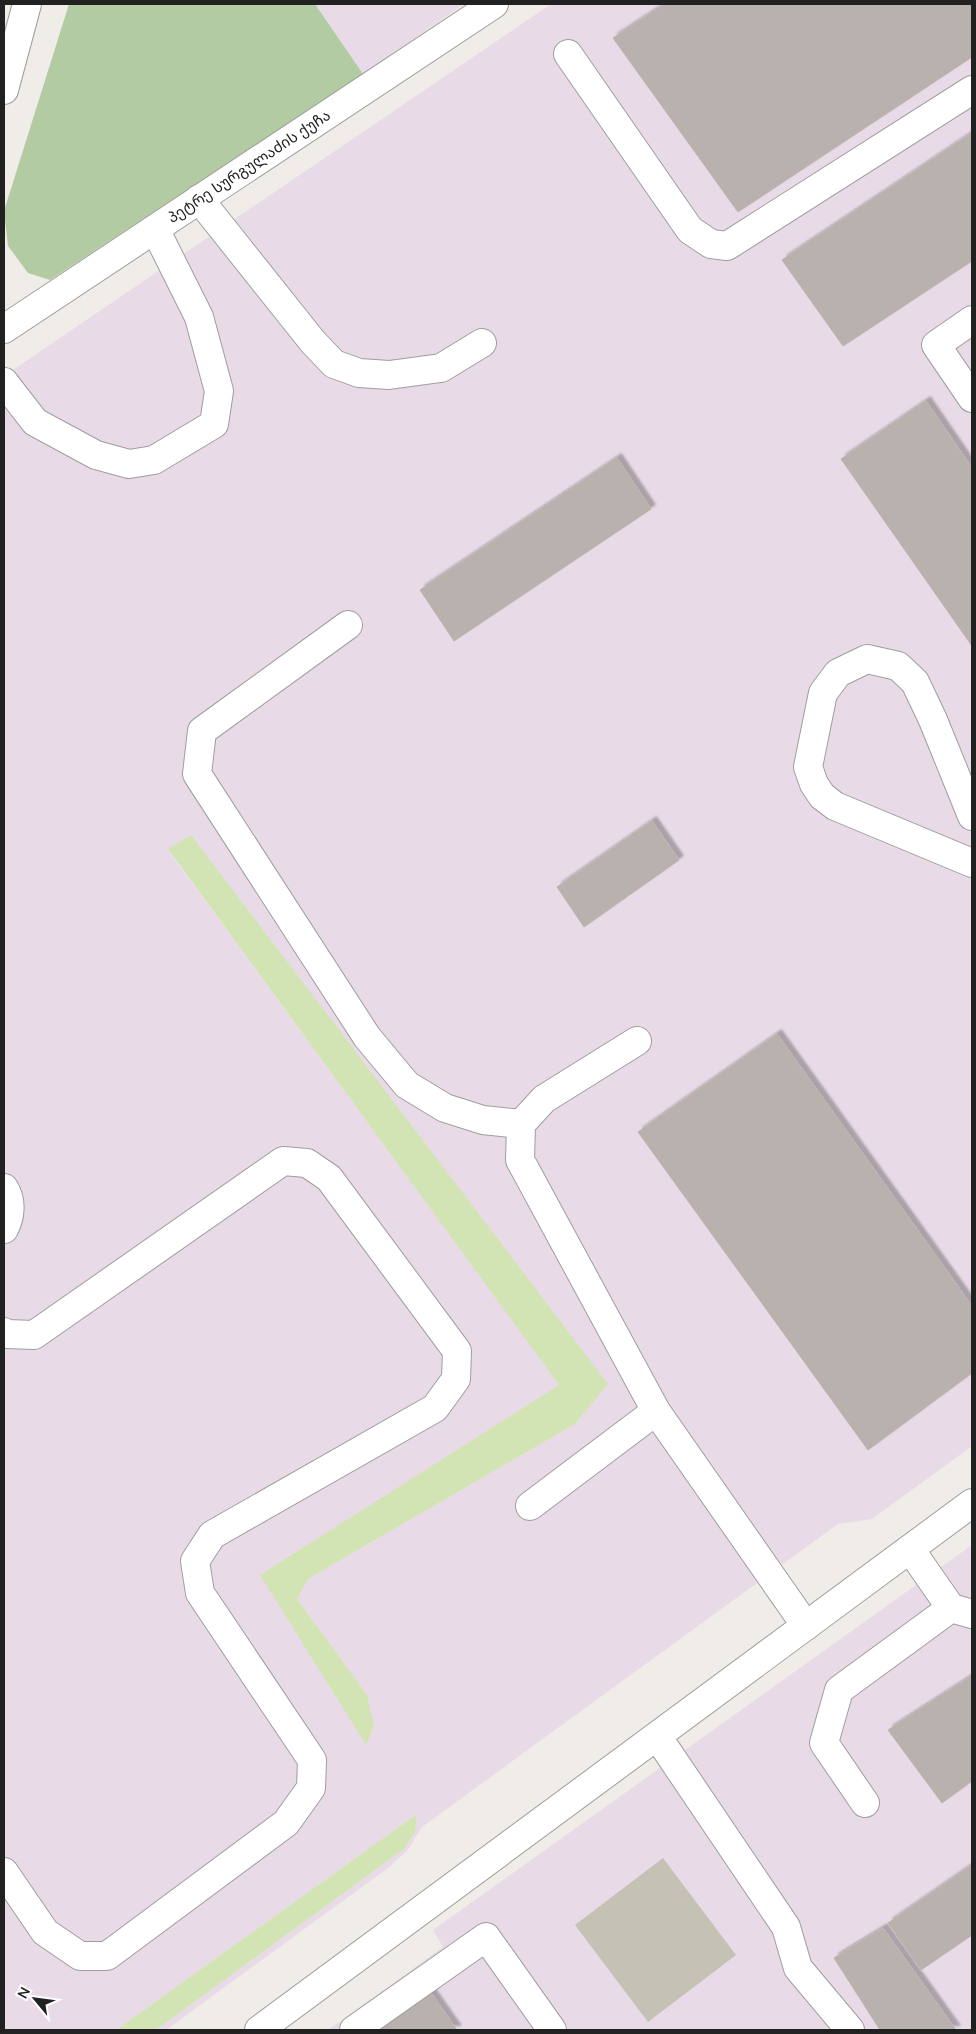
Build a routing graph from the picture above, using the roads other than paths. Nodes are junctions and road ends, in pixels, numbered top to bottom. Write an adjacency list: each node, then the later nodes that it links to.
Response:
1 (27, 4): 4 (street)
2 (494, 4): 6 (street, პეტრე სურგულაძის ქუჩა)
3 (568, 54): 5 (street)
4 (4, 90)
5 (972, 90)
6 (199, 199): 7 (street, პეტრე სურგულაძის ქუჩა); 10 (street)
7 (155, 228): 9 (street, პეტრე სურგულაძის ქუჩა); 11 (street)
8 (972, 320): 12 (street)
9 (4, 329)
10 (482, 343)
11 (4, 382)
12 (972, 398)
13 (348, 625): 17 (street)
14 (972, 816): 15 (street)
15 (972, 863)
16 (637, 1041): 17 (street)
17 (521, 1124): 21 (street)
18 (4, 1188): 19 (street)
19 (4, 1229)
20 (4, 1332): 29 (street)
21 (656, 1411): 23 (street); 26 (street)
22 (972, 1503): 24 (street)
23 (530, 1506)
24 (910, 1549): 25 (street); 26 (street)
25 (961, 1611): 28 (street)
26 (806, 1626): 27 (street)
27 (657, 1736): 30 (street); 34 (street)
28 (865, 1803)
29 (4, 1872)
30 (292, 2020): 31 (street)
31 (259, 2030)
32 (354, 2030): 33 (street)
33 (552, 2030)
34 (850, 2030)

